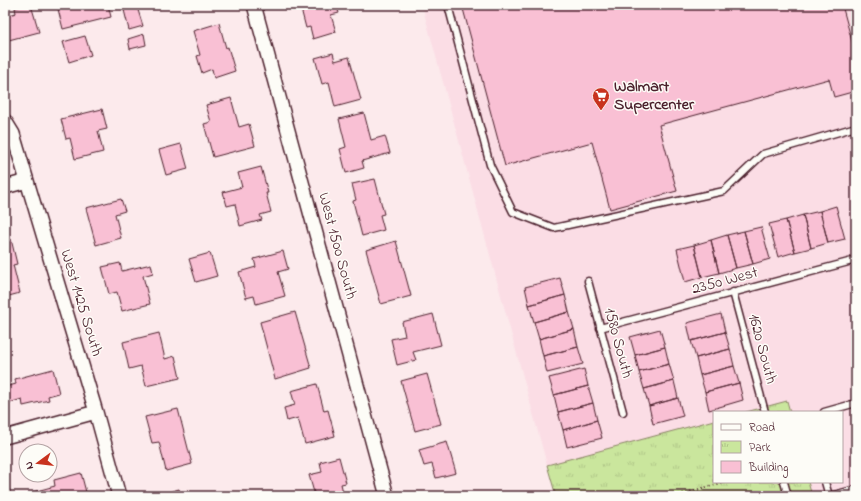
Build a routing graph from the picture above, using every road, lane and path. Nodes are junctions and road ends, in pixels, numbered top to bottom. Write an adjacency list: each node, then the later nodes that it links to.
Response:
1 (254, 5): 22 (street, West 1500 South)
2 (448, 5): 4 (lane)
3 (5, 121): 5 (street, West 1425 South)
4 (856, 127)
5 (27, 181): 6 (street); 14 (street, West 1425 South)
6 (5, 187)
7 (856, 260): 9 (lane, 2350 West)
8 (588, 281): 10 (lane, 1580 South)
9 (733, 292): 10 (lane, 2350 West); 12 (lane, 1620 South)
10 (600, 328): 15 (lane, 1580 South)
11 (856, 403): 13 (lane)
12 (765, 411)
13 (828, 411)
14 (96, 412): 16 (street); 21 (street, West 1425 South)
15 (623, 412)
16 (5, 437)
17 (721, 483): 23 (path)
18 (784, 483): 24 (lane)
19 (825, 483): 25 (lane)
20 (856, 489): 25 (lane)
21 (119, 496)
22 (387, 496)
23 (675, 496)
24 (788, 496)
25 (829, 496)

